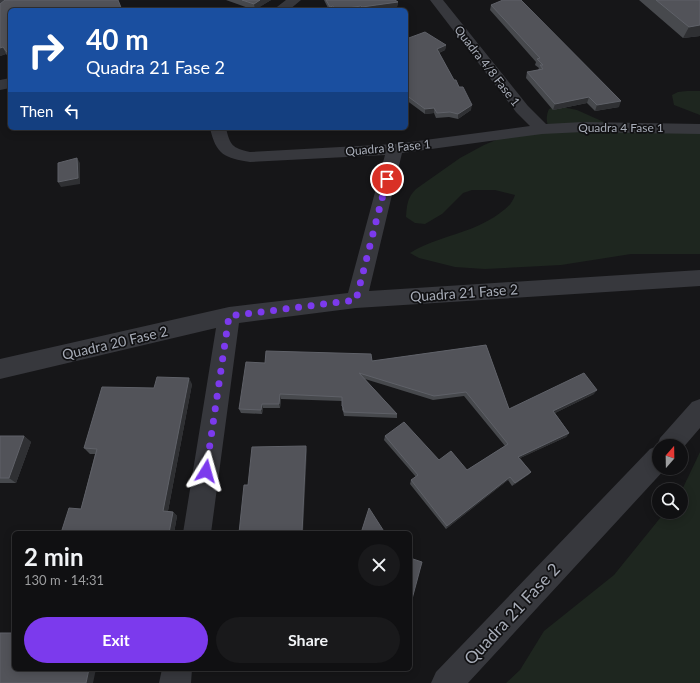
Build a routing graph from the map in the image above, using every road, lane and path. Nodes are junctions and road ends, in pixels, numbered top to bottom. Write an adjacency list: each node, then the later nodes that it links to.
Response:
1 (295, 0): 3 (street)
2 (436, 0): 4 (street, Quadra 4/8 Fase 1)
3 (283, 8)
4 (542, 129): 5 (street, Quadra 4 Fase 1); 7 (street, Quadra 8 Fase 1)
5 (700, 129)
6 (218, 130): 7 (street, Quadra 8 Fase 1)
7 (395, 149): 9 (street)
8 (700, 278): 9 (street, Quadra 21 Fase 2)
9 (356, 300): 10 (street, Quadra 21 Fase 2)
10 (229, 316): 11 (street, Quadra 20 Fase 2); 15 (street)
11 (0, 370)
12 (700, 410): 13 (street)
13 (675, 439)
14 (652, 464): 18 (street, Quadra 21 Fase 2)
15 (197, 531)
16 (177, 671): 17 (street)
17 (175, 683)
18 (447, 683)

